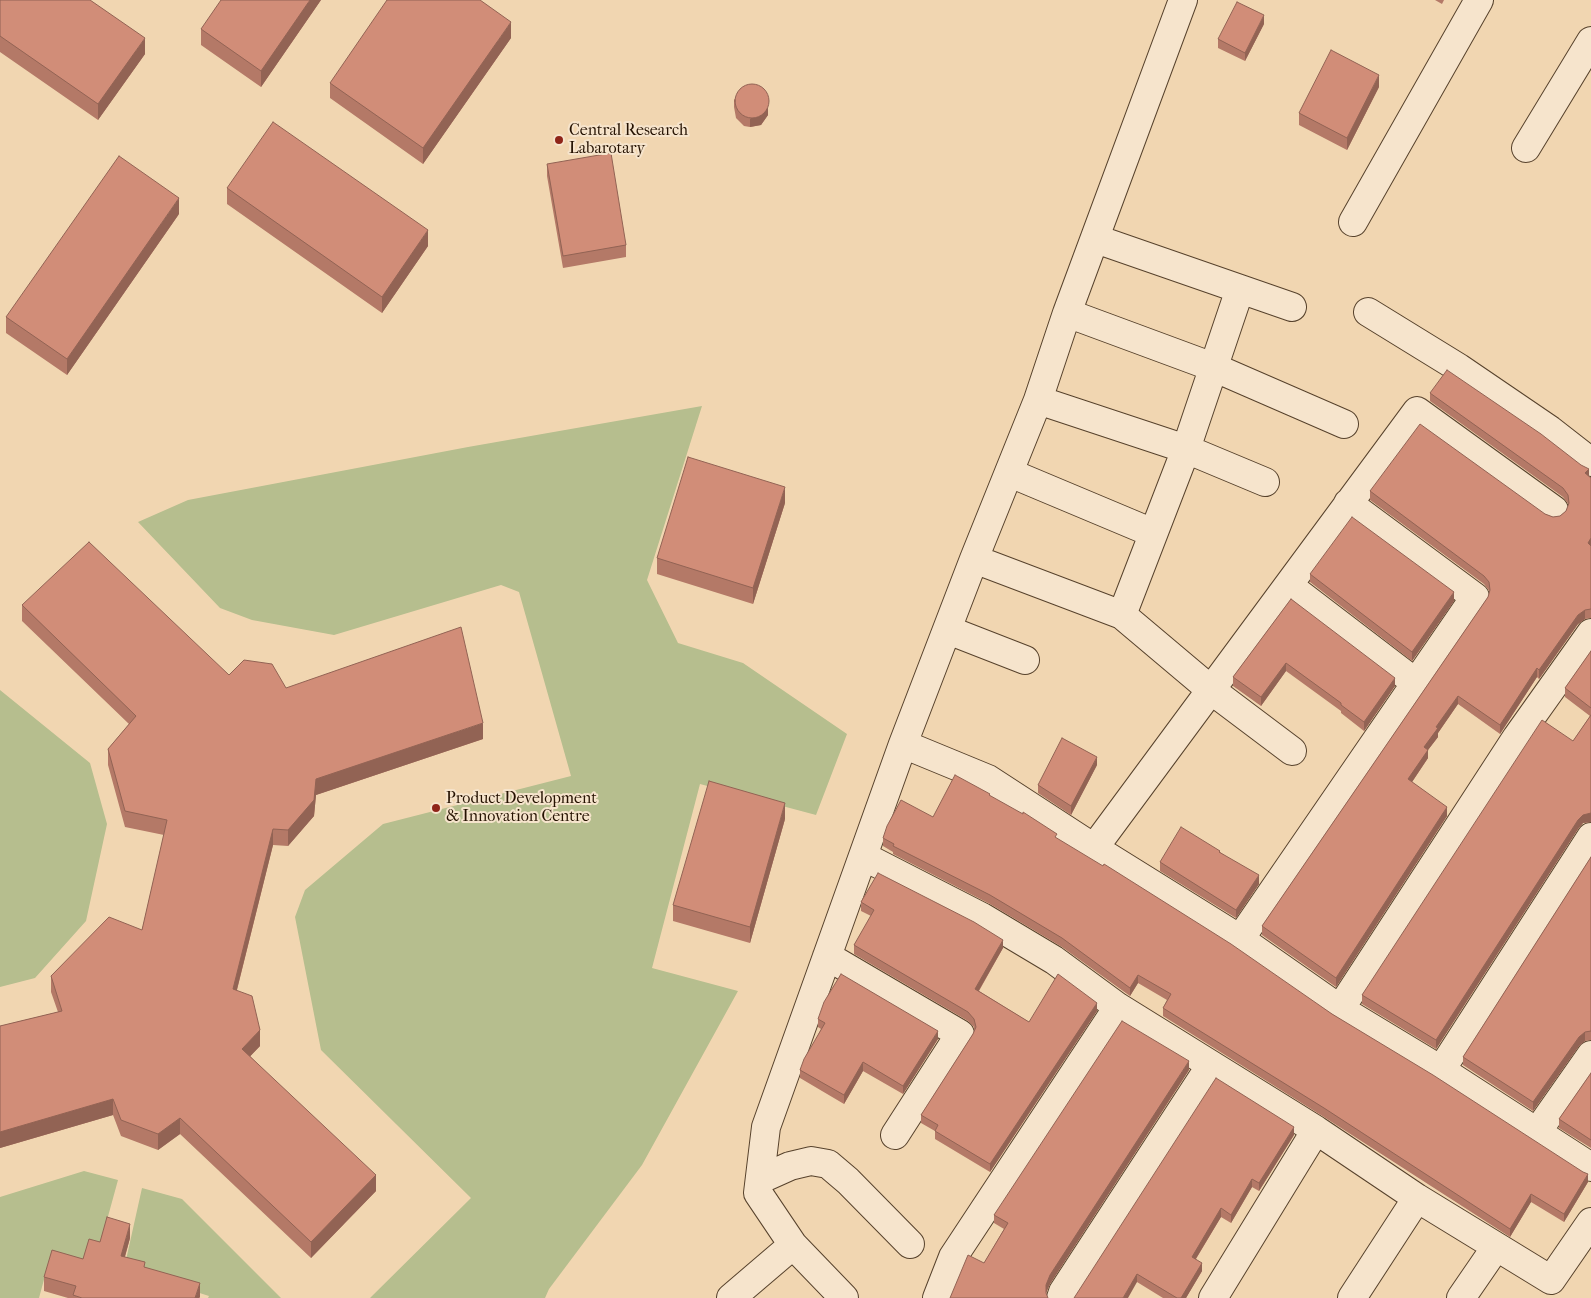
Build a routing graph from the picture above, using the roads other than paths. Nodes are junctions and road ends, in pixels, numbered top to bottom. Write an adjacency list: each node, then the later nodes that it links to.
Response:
1 (1183, 0): 6 (street)
2 (1479, 0): 5 (street)
3 (1591, 41): 4 (street)
4 (1526, 148)
5 (1353, 222)
6 (1096, 238): 7 (street); 10 (street)
7 (1240, 289): 8 (street); 11 (street)
8 (1292, 307)
9 (1368, 312): 15 (street)
10 (1067, 313): 11 (street); 12 (street)
11 (1213, 367): 13 (street); 14 (street)
12 (1038, 400): 14 (street); 16 (street)
13 (1344, 424)
14 (1186, 449): 17 (street); 20 (street)
15 (1591, 462)
16 (1010, 472): 20 (street); 21 (street)
17 (1265, 482)
18 (1348, 503): 19 (street); 22 (street); 27 (street)
19 (1554, 510)
20 (1153, 533): 23 (street)
21 (974, 559): 23 (street); 24 (street)
22 (1289, 586): 27 (street); 28 (street)
23 (1122, 615): 28 (street)
24 (948, 630): 26 (street); 29 (street)
25 (1591, 634): 37 (street)
26 (1025, 660)
27 (1416, 683): 34 (street)
28 (1211, 690): 30 (street); 32 (street)
29 (903, 744): 32 (street); 33 (street)
30 (1292, 751)
31 (1591, 837): 40 (street)
32 (1094, 848): 34 (street)
33 (863, 856): 35 (street); 36 (street)
34 (1240, 939): 37 (street)
35 (827, 956): 43 (street); 45 (street)
36 (1118, 1007): 39 (street); 53 (street)
37 (1340, 1009): 40 (street)
38 (1591, 1055): 42 (street)
39 (1211, 1066): 41 (street); 54 (street)
40 (1441, 1070): 42 (street)
41 (1316, 1130): 46 (street); 55 (street)
42 (1537, 1132): 44 (street)
43 (895, 1135)
44 (1591, 1167)
45 (760, 1179): 48 (street); 49 (street)
46 (1417, 1198): 50 (street); 56 (street)
47 (1587, 1236): 50 (street)
48 (910, 1244)
49 (794, 1246): 51 (street); 52 (street)
50 (1496, 1246): 57 (street)
51 (732, 1298)
52 (844, 1298)
53 (937, 1298)
54 (1061, 1298)
55 (1213, 1298)
56 (1352, 1298)
57 (1461, 1298)

